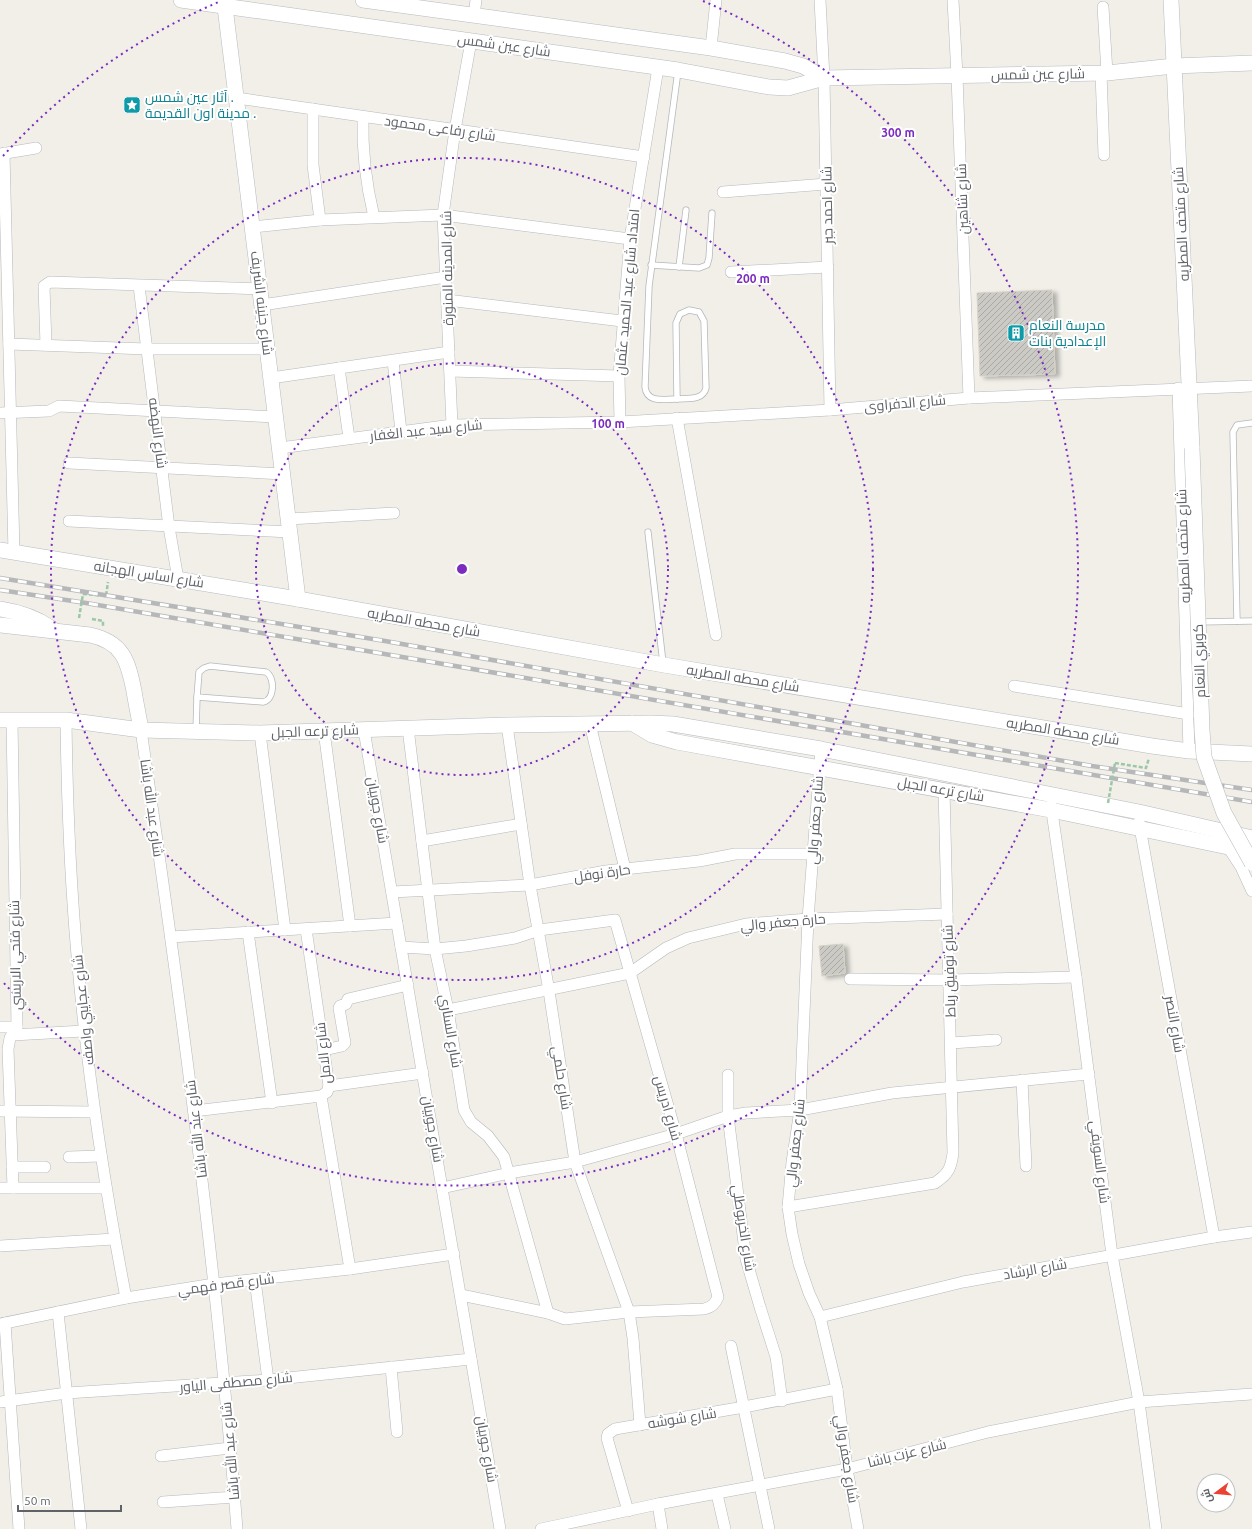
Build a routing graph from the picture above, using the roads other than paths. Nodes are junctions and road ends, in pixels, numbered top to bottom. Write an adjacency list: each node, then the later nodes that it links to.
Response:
1 (181, 0): 9 (street, شارع عين شمس)
2 (363, 0): 3 (street, شارع عين شمس)
3 (367, 0): 11 (street, شارع عين شمس)
4 (476, 0): 11 (street)
5 (716, 0): 13 (street)
6 (820, 0): 20 (street, شارع احمد جبر)
7 (953, 0): 19 (street, شارع شاهين)
8 (1172, 0): 15 (street, شارع متحف المطريه)
9 (226, 7): 12 (street, شارع عين شمس); 21 (street, شارع جنينه الشريف)
10 (1103, 7): 18 (street)
11 (474, 15): 13 (street, شارع عين شمس)
12 (471, 41): 16 (street, شارع عين شمس); 24 (street, شارع المدينه المنورة)
13 (711, 48): 20 (street, شارع عين شمس)
14 (1252, 63): 15 (street, شارع عين شمس)
15 (1174, 66): 18 (street, شارع عين شمس); 59 (street, شارع متحف المطريه)
16 (658, 68): 17 (street, شارع عين شمس); 28 (street, امتداد شارع عبد الحميد عثمان)
17 (678, 70): 20 (street, شارع عين شمس); 38 (lane)
18 (1104, 73): 19 (street, شارع عين شمس); 27 (street)
19 (957, 76): 20 (street, شارع عين شمس); 60 (street, شارع شاهين)
20 (824, 78): 29 (street, شارع احمد جبر)
21 (237, 98): 22 (street, شارع رفاعى محمود); 36 (street, شارع جنينه الشريف)
22 (313, 109): 23 (street, شارع رفاعى محمود); 35 (street)
23 (362, 117): 24 (street, شارع رفاعى محمود); 34 (street)
24 (456, 130): 28 (street, شارع رفاعى محمود); 33 (street, شارع المدينه المنورة)
25 (36, 148): 26 (street)
26 (2, 153): 48 (street)
27 (1104, 155)
28 (644, 157): 37 (street, امتداد شارع عبد الحميد عثمان)
29 (826, 184): 30 (street); 40 (street, شارع احمد جبر)
30 (723, 192)
31 (686, 210): 39 (lane)
32 (712, 213): 39 (lane)
33 (443, 215): 34 (street); 37 (street); 42 (street, شارع المدينه المنورة)
34 (374, 217): 35 (street)
35 (320, 220): 36 (street)
36 (253, 227): 44 (street, شارع جنينه الشريف)
37 (630, 239): 47 (street, امتداد شارع عبد الحميد عثمان)
38 (651, 266): 39 (lane); 61 (lane)
39 (679, 267)
40 (828, 267): 41 (street); 62 (street, شارع احمد جبر)
41 (731, 272)
42 (446, 277): 45 (street, شارع المدينه المنورة); 46 (street)
43 (140, 286): 44 (street); 49 (street); 50 (street, شارع النهضه)
44 (260, 289): 46 (street, شارع جنينه الشريف)
45 (447, 300): 47 (street); 52 (street, شارع المدينه المنورة)
46 (262, 305): 51 (street, شارع جنينه الشريف)
47 (622, 321): 56 (street, امتداد شارع عبد الحميد عثمان)
48 (9, 344): 49 (street); 64 (street)
49 (46, 345): 50 (street)
50 (147, 349): 51 (street); 63 (street, شارع النهضه)
51 (268, 349): 57 (street, شارع جنينه الشريف)
52 (449, 352): 53 (street); 55 (street, شارع المدينه المنورة)
53 (393, 360): 54 (street); 70 (street)
54 (339, 368): 57 (street); 71 (street)
55 (450, 370): 56 (street); 69 (street, شارع المدينه المنورة)
56 (619, 376): 67 (street, امتداد شارع عبد الحميد عثمان)
57 (271, 378): 65 (street, شارع جنينه الشريف)
58 (1252, 386): 59 (street, شارع الدفراوى)
59 (1184, 388): 60 (street, شارع الدفراوى); 73 (street, شارع متحف المطريه); 88 (street, شارع متحف المطريه)
60 (969, 398): 62 (street, شارع الدفراوى)
61 (677, 399): 61 (lane)
62 (830, 410): 66 (street, شارع الدفراوى)
63 (155, 411): 64 (street); 65 (street); 75 (street, شارع النهضه)
64 (5, 413): 82 (street)
65 (276, 417): 72 (street, شارع جنينه الشريف)
66 (677, 418): 67 (street, شارع الدفراوى); 91 (street)
67 (620, 422): 69 (street, شارع سيد عبد الغفار)
68 (1252, 423): 86 (lane)
69 (452, 425): 70 (street, شارع سيد عبد الغفار)
70 (401, 431): 71 (street, شارع سيد عبد الغفار)
71 (349, 438): 72 (street, شارع سيد عبد الغفار)
72 (280, 448): 76 (street, شارع جنينه الشريف)
73 (1192, 448): 122 (street, كوبري النعام, bridge)
74 (69, 463): 75 (street)
75 (162, 468): 76 (street); 80 (street, شارع النهضه)
76 (283, 474): 79 (street, شارع جنينه الشريف)
77 (394, 513): 79 (street)
78 (69, 521): 80 (street)
79 (290, 526): 80 (street); 84 (street, شارع جنينه الشريف)
80 (169, 527): 83 (street, شارع النهضه)
81 (648, 532): 92 (lane)
82 (7, 551): 83 (street, شارع اساس الهجانه)
83 (178, 579): 84 (street, شارع اساس الهجانه)
84 (298, 599): 92 (street, شارع محطه المطريه)
85 (0, 609): 90 (street)
86 (1237, 621): 87 (lane); 88 (lane)
87 (1252, 621)
88 (1185, 623): 95 (street, شارع متحف المطريه)
89 (0, 625): 90 (street)
90 (57, 632): 102 (street)
91 (716, 635)
92 (664, 665): 108 (street, شارع محطه المطريه)
93 (1014, 686): 95 (street)
94 (197, 697): 94 (lane); 105 (lane)
95 (1189, 714): 108 (street, شارع متحف المطريه)
96 (6, 720): 97 (street, شارع ترعه الجبل); 147 (street, شارع فتحي الاربسي)
97 (66, 720): 102 (street, شارع ترعه الجبل); 148 (street, شارع عجايبي واصف)
98 (631, 723): 99 (street, شارع ترعه الجبل); 107 (street, شارع ترعه الجبل); 110 (street, شارع ترعه الجبل)
99 (590, 724): 100 (street, شارع ترعه الجبل); 123 (street)
100 (507, 725): 101 (street, شارع ترعه الجبل); 115 (street, شارع حلمي)
101 (408, 728): 103 (street, شارع ترعه الجبل); 118 (street, شارع السناري)
102 (141, 730): 105 (street, شارع ترعه الجبل); 136 (street, شارع عبد الله باشا)
103 (364, 730): 104 (street, شارع ترعه الجبل); 127 (street, شارع جوبيان)
104 (324, 731): 106 (street, شارع ترعه الجبل); 131 (street)
105 (196, 732): 106 (street, شارع ترعه الجبل)
106 (260, 733): 133 (street)
107 (821, 749): 110 (street, شارع جعفر والي); 112 (street, شارع ترعه الجبل)
108 (1189, 751): 109 (street, شارع محطه المطريه)
109 (1252, 754)
110 (819, 768): 111 (street, شارع ترعه الجبل); 121 (street, شارع جعفر والي)
111 (944, 789): 113 (street, شارع ترعه الجبل); 128 (street, شارع توفيق رباط)
112 (1049, 794): 113 (street, شارع السويفي); 114 (street, شارع ترعه الجبل)
113 (1052, 810): 116 (street, شارع ترعه الجبل); 140 (street, شارع السويفي)
114 (1137, 812): 116 (street, شارع النصر); 117 (street, شارع ترعه الجبل)
115 (521, 824): 118 (street); 124 (street, شارع حلمي)
116 (1140, 828): 119 (street, شارع ترعه الجبل); 179 (street, شارع النصر)
117 (1252, 838)
118 (422, 841): 125 (street, شارع السناري)
119 (1228, 847): 120 (street, شارع ترعه الجبل); 126 (street)
120 (1252, 852)
121 (812, 854): 123 (street, حارة نوفل); 129 (street, شارع جعفر والي)
122 (1252, 863)
123 (625, 869): 124 (street, حارة نوفل)
124 (530, 885): 125 (street, حارة نوفل); 134 (street, شارع حلمي)
125 (428, 891): 127 (street, حارة نوفل); 138 (street, شارع السناري)
126 (1252, 891)
127 (392, 892): 130 (street, شارع جوبيان)
128 (947, 914): 129 (street, حارة جعفر والي); 142 (street, شارع توفيق رباط)
129 (808, 919): 139 (street, حارة جعفر والي); 160 (street, شارع جعفر والي)
130 (397, 924): 131 (street); 137 (street, شارع جوبيان)
131 (350, 926): 132 (street)
132 (306, 929): 133 (street); 151 (street, شارع الامل)
133 (285, 930): 135 (street)
134 (539, 930): 138 (street); 139 (street, شارع ادريس); 144 (street, شارع حلمي)
135 (248, 932): 136 (street); 159 (street)
136 (171, 937): 162 (street, شارع عبد الله باشا)
137 (401, 948): 138 (street); 143 (street, شارع جوبيان)
138 (435, 949): 145 (street, شارع السناري)
139 (630, 973): 144 (street); 165 (street, شارع ادريس)
140 (1076, 977): 142 (street); 153 (street, شارع السويفي)
141 (850, 980): 142 (street)
142 (949, 980): 150 (street, شارع توفيق رباط)
143 (408, 985): 151 (street); 152 (street, شارع جوبيان)
144 (549, 991): 145 (street); 168 (street, شارع حلمي)
145 (448, 1010): 172 (street, شارع السناري)
146 (0, 1027): 147 (street)
147 (15, 1031): 148 (street); 161 (street, شارع فتحي الاربسي)
148 (84, 1032): 163 (street, شارع عجايبي واصف)
149 (996, 1040): 150 (street)
150 (950, 1042): 157 (street, شارع توفيق رباط)
151 (324, 1050): 156 (street, شارع الامل)
152 (423, 1073): 156 (street); 176 (street, شارع جوبيان)
153 (1089, 1074): 155 (street); 183 (street, شارع السويفي)
154 (728, 1075): 164 (street, شارع الخربوطلي)
155 (1022, 1080): 157 (street); 169 (street)
156 (329, 1086): 158 (street, شارع الامل)
157 (952, 1086): 160 (street); 177 (street, شارع توفيق رباط)
158 (321, 1096): 159 (street, شارع الامل); 184 (street)
159 (272, 1103): 162 (street, شارع الامل)
160 (800, 1110): 164 (street); 177 (street, شارع جعفر والي)
161 (5, 1111): 163 (street); 170 (street, شارع فتحي الاربسي)
162 (194, 1111): 186 (street, شارع عبد الله باشا)
163 (94, 1112): 166 (street, شارع عجايبي واصف)
164 (728, 1116): 165 (street); 203 (street, شارع الخربوطلي)
165 (676, 1134): 168 (street); 190 (street, شارع ادريس)
166 (101, 1156): 167 (street); 175 (street, شارع عجايبي واصف)
167 (69, 1157)
168 (575, 1162): 172 (street); 190 (street, شارع حلمي)
169 (1026, 1166)
170 (12, 1167): 171 (street); 174 (street, شارع فتحي الاربسي)
171 (45, 1167)
172 (509, 1173): 176 (street); 191 (street, شارع السناري)
173 (0, 1188): 174 (street)
174 (13, 1188): 175 (street)
175 (106, 1188): 180 (street, شارع عجايبي واصف)
176 (442, 1188): 182 (street, شارع جوبيان)
177 (788, 1207): 192 (street, شارع جعفر والي)
178 (1252, 1232): 179 (street, شارع الرشاد)
179 (1214, 1237): 183 (street, شارع الرشاد)
180 (114, 1239): 181 (street); 188 (street, شارع عجايبي واصف)
181 (0, 1246)
182 (454, 1254): 184 (street, شارع قصر فهمي); 187 (street, شارع جوبيان)
183 (1112, 1255): 192 (street, شارع الرشاد); 204 (street, شارع السويفي)
184 (350, 1269): 185 (street, شارع قصر فهمي)
185 (255, 1280): 186 (street, شارع قصر فهمي); 197 (street)
186 (214, 1284): 188 (street, شارع قصر فهمي); 198 (street, شارع عبد الله باشا)
187 (461, 1295): 191 (street); 195 (street, شارع جوبيان)
188 (126, 1298): 189 (street, شارع قصر فهمي)
189 (58, 1312): 193 (street, شارع قصر فهمي); 200 (street)
190 (628, 1312): 191 (street); 206 (street, شارع حلمي)
191 (548, 1313)
192 (820, 1317): 199 (street, شارع جعفر والي)
193 (2, 1324): 202 (street)
194 (731, 1346): 205 (street)
195 (471, 1360): 196 (street, شارع مصطفى الياور); 221 (street, شارع جوبيان)
196 (391, 1368): 197 (street, شارع مصطفى الياور); 207 (street)
197 (268, 1380): 198 (street, شارع مصطفى الياور)
198 (224, 1383): 200 (street, شارع مصطفى الياور); 208 (street, شارع عبد الله باشا)
199 (837, 1389): 203 (street, شارع شوشه); 210 (street, شارع جعفر والي)
200 (67, 1394): 202 (street, شارع مصطفى الياور); 219 (street)
201 (1252, 1394): 204 (street, شارع عزت باشا)
202 (5, 1401): 218 (street)
203 (782, 1401): 205 (street, شارع شوشه)
204 (1138, 1402): 210 (street, شارع عزت باشا); 227 (street, شارع السويفي)
205 (744, 1408): 206 (street, شارع شوشه); 211 (street)
206 (640, 1424): 216 (street, شارع شوشه)
207 (397, 1432)
208 (230, 1448): 209 (street); 213 (street, شارع عبد الله باشا)
209 (161, 1456)
210 (847, 1469): 211 (street, شارع عزت باشا); 226 (street, شارع جعفر والي)
211 (760, 1485): 212 (street, شارع عزت باشا); 225 (street)
212 (717, 1494): 215 (street, شارع عزت باشا); 224 (street)
213 (235, 1497): 214 (street); 220 (street, شارع عبد الله باشا)
214 (163, 1502)
215 (658, 1504): 216 (street, شارع عزت باشا); 223 (street)
216 (628, 1511): 217 (street, شارع عزت باشا)
217 (569, 1526): 222 (street, شارع عزت باشا)
218 (19, 1529)
219 (82, 1529)
220 (237, 1529)
221 (500, 1529)
222 (541, 1529)
223 (662, 1529)
224 (725, 1529)
225 (769, 1529)
226 (858, 1529)
227 (1156, 1529)

